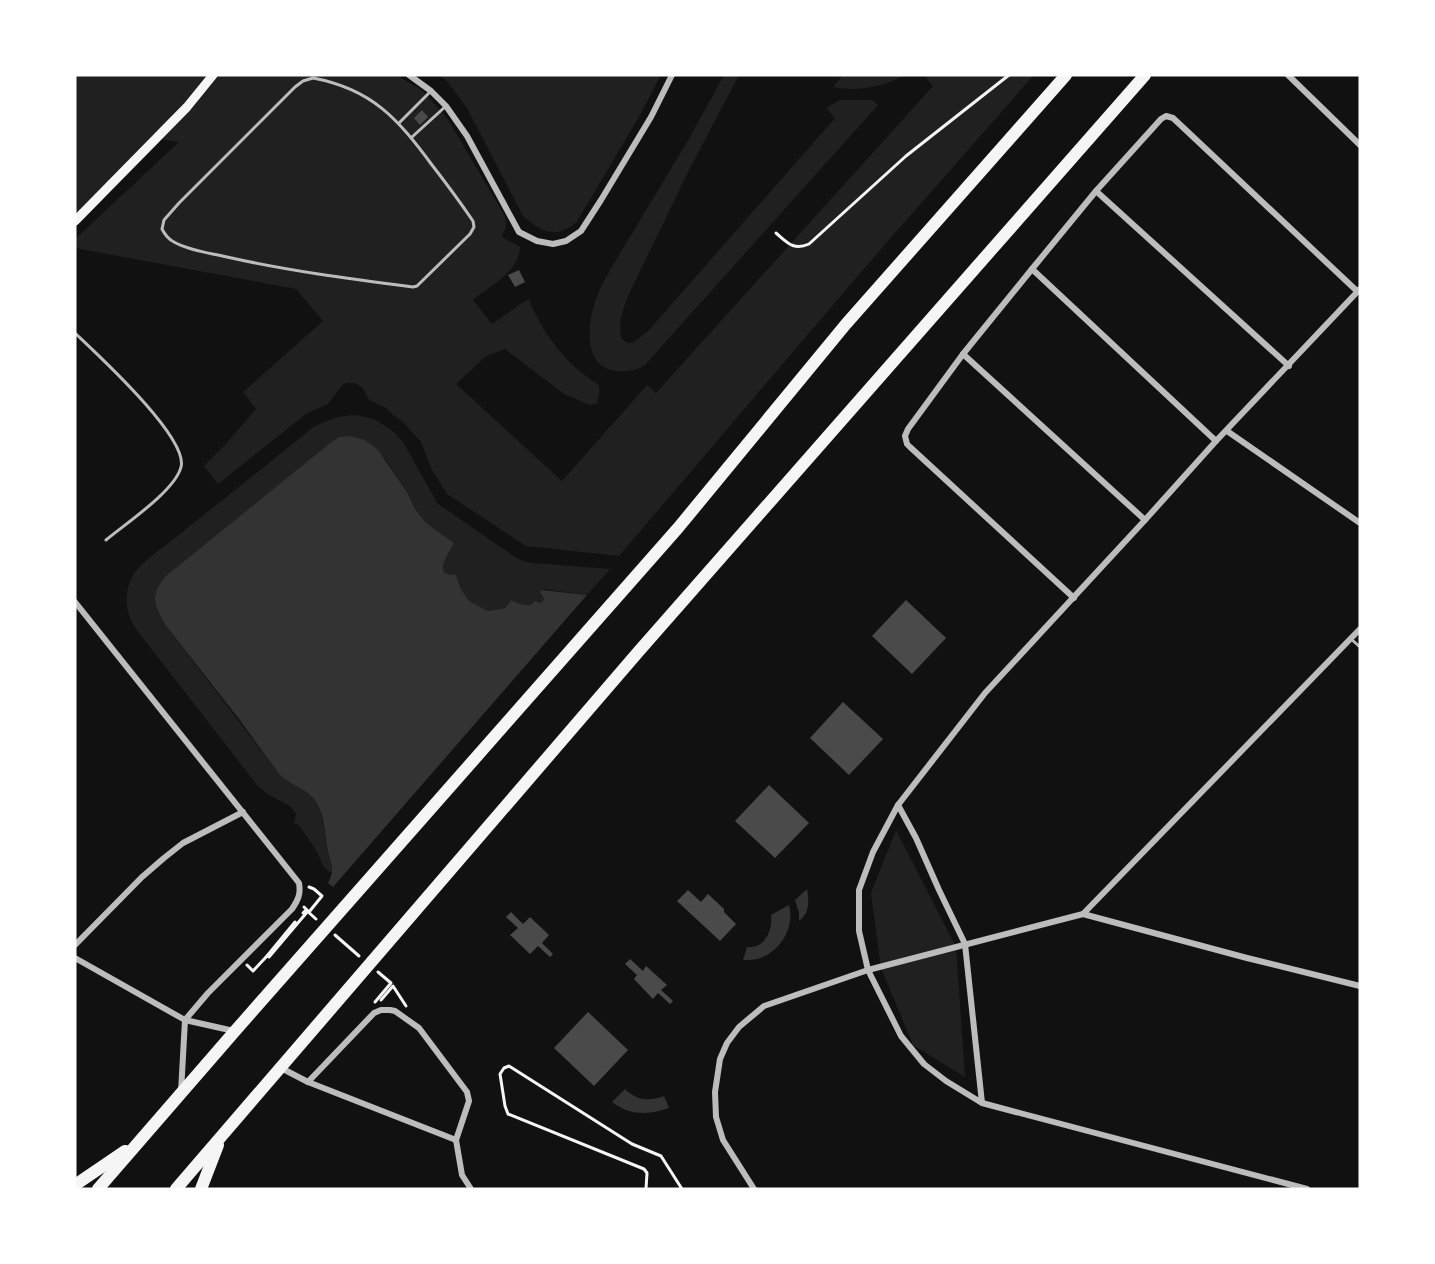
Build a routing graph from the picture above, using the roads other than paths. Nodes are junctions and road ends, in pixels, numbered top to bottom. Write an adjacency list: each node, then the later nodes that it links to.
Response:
1 (213, 75): 13 (main road)
2 (409, 75): 7 (street)
3 (672, 75): 8 (street)
4 (1066, 75): 38 (highway)
5 (1145, 75): 39 (highway)
6 (1288, 75): 11 (street)
7 (431, 91): 8 (street); 9 (lane)
8 (446, 106): 10 (lane)
9 (399, 123): 10 (lane); 10 (lane)
10 (412, 137)
11 (1360, 145)
12 (1096, 191): 14 (street); 15 (street); 18 (street)
13 (75, 221)
14 (1032, 269): 17 (street); 20 (street)
15 (1359, 290): 18 (street)
16 (75, 333): 23 (lane)
17 (963, 354): 21 (street); 24 (street)
18 (1288, 366): 19 (street)
19 (1227, 431): 20 (street); 22 (street)
20 (1216, 441): 21 (street)
21 (1145, 520): 24 (street)
22 (1360, 523)
23 (106, 540)
24 (1074, 598): 29 (street)
25 (75, 602): 30 (street)
26 (1360, 629): 27 (street)
27 (1351, 639): 28 (lane); 31 (street)
28 (1360, 647)
29 (898, 805): 32 (street); 35 (street)
30 (243, 812): 33 (street); 37 (street)
31 (1083, 914): 32 (street); 36 (street)
32 (965, 944): 35 (street); 42 (street)
33 (75, 945)
34 (75, 958): 37 (street)
35 (868, 970): 42 (street); 51 (street)
36 (1360, 986)
37 (185, 1020): 38 (street); 41 (street)
38 (235, 1031): 41 (highway)
39 (280, 1068): 40 (street); 43 (highway)
40 (308, 1082): 45 (street); 45 (street)
41 (181, 1093): 44 (highway)
42 (982, 1103): 52 (street)
43 (222, 1136): 48 (highway); 49 (highway)
44 (140, 1140): 46 (highway); 47 (highway)
45 (456, 1140): 50 (street)
46 (75, 1185)
47 (98, 1189)
48 (176, 1189)
49 (201, 1189)
50 (470, 1189)
51 (754, 1189)
52 (1306, 1189)

